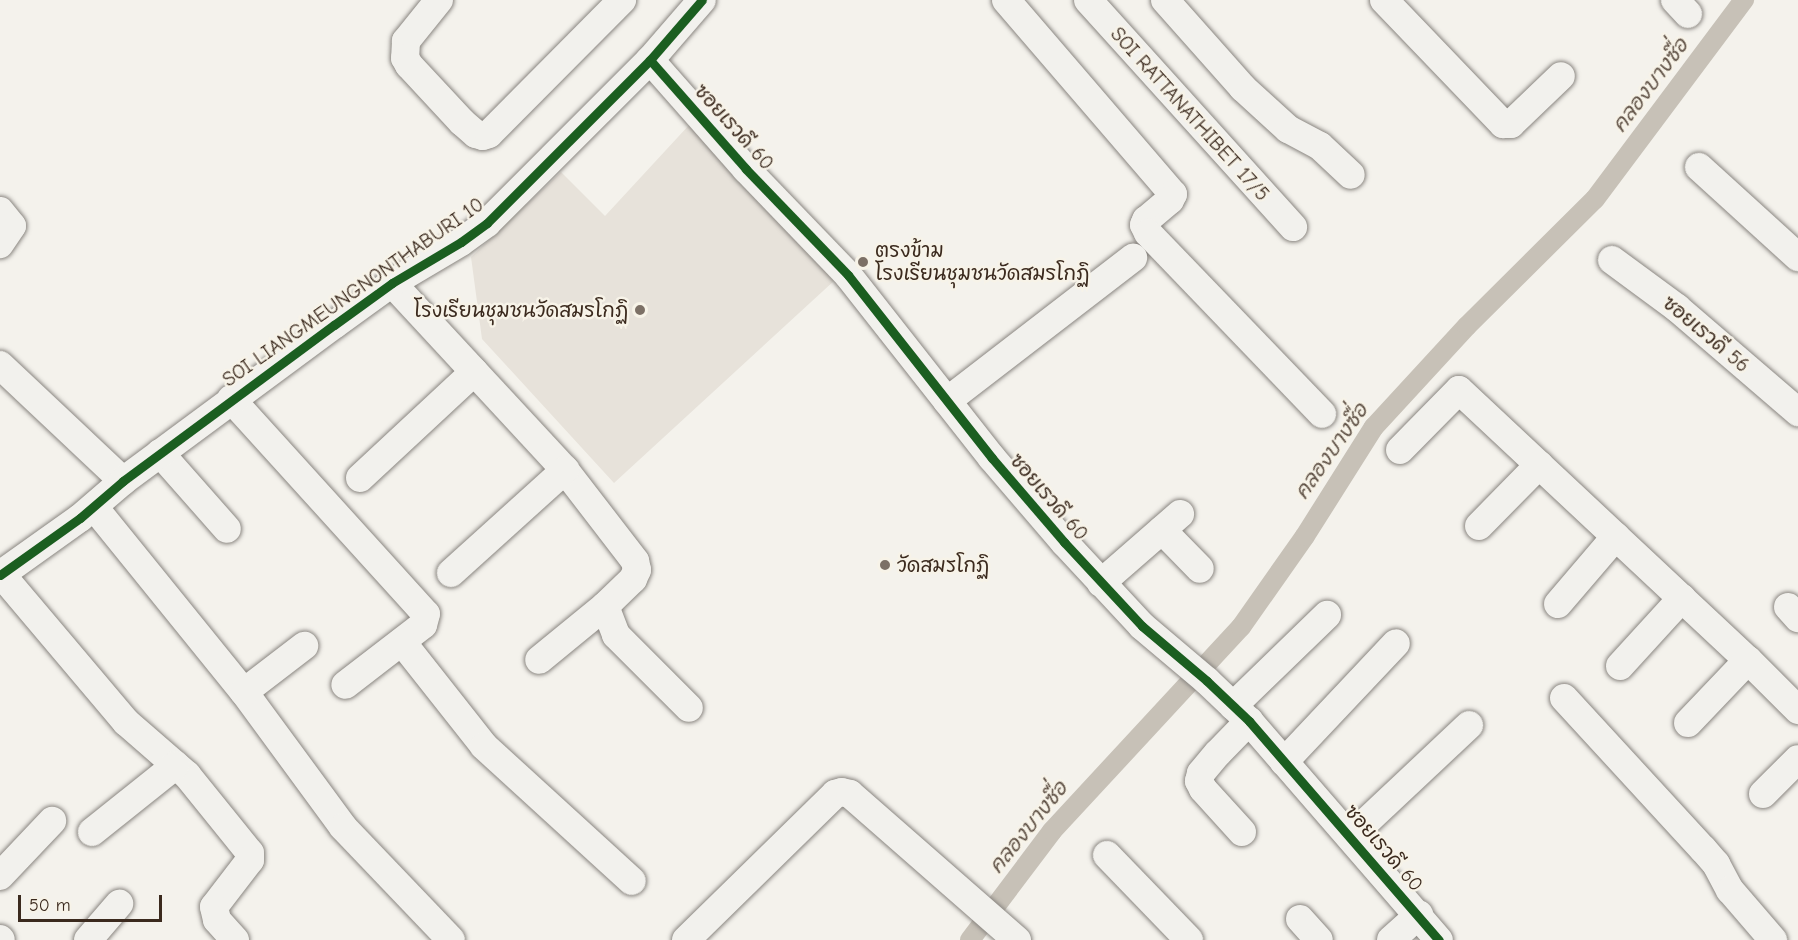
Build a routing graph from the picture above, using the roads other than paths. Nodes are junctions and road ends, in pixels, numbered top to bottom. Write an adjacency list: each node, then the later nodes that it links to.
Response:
1 (439, 0): 2 (street)
2 (622, 0)
3 (702, 0): 8 (street, SOI LIANGMEUNGNONTHABURI 10)
4 (1006, 0): 24 (street)
5 (1088, 0): 13 (street, SOI RATTANATHIBET 17/5)
6 (1165, 0): 11 (street)
7 (1384, 0): 9 (street)
8 (650, 60): 18 (street, SOI LIANGMEUNGNONTHABURI 10); 22 (street, ซอยเรวดี 60)
9 (1561, 76)
10 (1699, 167): 15 (street)
11 (1351, 175)
12 (0, 211): 14 (street)
13 (1293, 228)
14 (0, 244)
15 (1798, 256)
16 (1133, 258): 22 (street)
17 (1612, 260): 23 (street, ซอยเรวดี 56)
18 (392, 283): 20 (street); 21 (street, SOI LIANGMEUNGNONTHABURI 10)
19 (0, 365): 30 (street)
20 (474, 372): 28 (street); 29 (street)
21 (231, 399): 26 (street, SOI LIANGMEUNGNONTHABURI 10); 43 (street)
22 (947, 401): 38 (street, ซอยเรวดี 60)
23 (1798, 412)
24 (1322, 414)
25 (1401, 450): 27 (street)
26 (160, 453): 30 (street, SOI LIANGMEUNGNONTHABURI 10); 33 (street)
27 (1539, 465): 32 (street); 34 (street)
28 (565, 470): 36 (street); 41 (street)
29 (360, 478)
30 (123, 481): 31 (street, SOI LIANGMEUNGNONTHABURI 10)
31 (94, 507): 37 (street, SOI LIANGMEUNGNONTHABURI 10); 50 (street)
32 (1479, 526)
33 (227, 529)
34 (1617, 536): 39 (street); 40 (street)
35 (1200, 569): 38 (street)
36 (451, 573)
37 (1, 574): 59 (street)
38 (1101, 583): 54 (street, ซอยเรวดี 60)
39 (1682, 598): 47 (street); 48 (street)
40 (1558, 604)
41 (605, 606): 46 (street); 52 (street)
42 (1327, 615): 54 (street)
43 (402, 642): 49 (street); 67 (street)
44 (1396, 642): 58 (street)
45 (304, 646): 50 (street)
46 (539, 660)
47 (1748, 660): 53 (street); 55 (street)
48 (1620, 666)
49 (345, 685)
50 (244, 692): 74 (street)
51 (1564, 698): 80 (street)
52 (689, 708)
53 (1798, 710)
54 (1241, 714): 58 (street, ซอยเรวดี 60); 63 (street)
55 (1688, 723)
56 (1469, 725): 64 (street)
57 (1798, 759): 60 (street)
58 (1284, 762): 64 (street, ซอยเรวดี 60)
59 (176, 765): 62 (street); 73 (street)
60 (1763, 794)
61 (52, 821): 66 (street)
62 (92, 832)
63 (1242, 832)
64 (1351, 836): 69 (street, ซอยเรวดี 60)
65 (1107, 855): 76 (street)
66 (0, 876)
67 (632, 881)
68 (119, 904): 72 (street)
69 (1419, 915): 78 (street); 79 (street, ซอยเรวดี 60)
70 (1300, 919): 77 (street)
71 (1009, 933): 75 (street)
72 (88, 940)
73 (235, 940)
74 (451, 940)
75 (686, 940)
76 (1189, 940)
77 (1319, 940)
78 (1391, 940)
79 (1439, 940)
80 (1773, 940)

